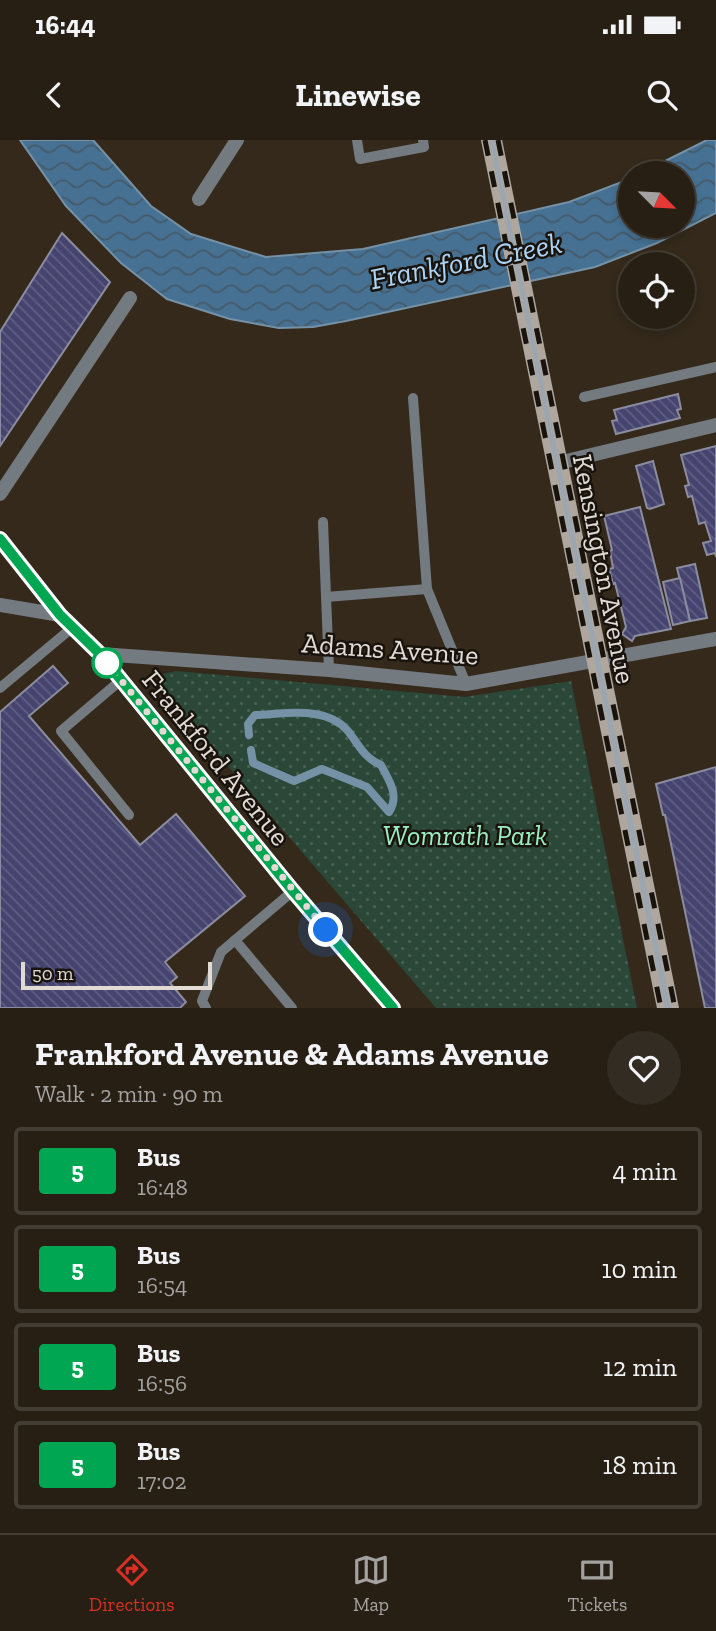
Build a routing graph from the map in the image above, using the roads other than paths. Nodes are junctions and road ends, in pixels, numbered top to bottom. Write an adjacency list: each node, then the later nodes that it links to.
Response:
1 (237, 140): 5 (street)
2 (357, 140): 3 (lane)
3 (422, 140)
4 (491, 140): 11 (street, Kensington Avenue)
5 (199, 199)
6 (130, 298): 12 (street)
7 (716, 367): 8 (lane)
8 (584, 397)
9 (413, 398): 15 (lane)
10 (716, 425): 11 (street)
11 (558, 463): 22 (street, Kensington Avenue)
12 (0, 494)
13 (323, 522): 16 (lane)
14 (0, 539): 18 (street, Frankford Avenue)
15 (427, 589): 16 (lane); 25 (lane)
16 (326, 597): 23 (lane)
17 (0, 605): 18 (street)
18 (60, 615): 19 (street, Frankford Avenue)
19 (72, 627): 21 (street, Frankford Avenue); 26 (lane)
20 (716, 639): 22 (street, Adams Avenue)
21 (100, 654): 23 (street, Adams Avenue); 24 (street, Frankford Avenue)
22 (597, 663): 25 (street, Adams Avenue); 33 (street, Kensington Avenue)
23 (328, 670): 25 (street, Adams Avenue)
24 (121, 680): 27 (lane); 28 (street, Frankford Avenue)
25 (466, 684)
26 (0, 688)
27 (129, 815)
28 (293, 891): 29 (lane); 32 (street, Frankford Avenue)
29 (235, 940): 30 (lane); 31 (lane)
30 (206, 1008)
31 (292, 1008)
32 (393, 1008)
33 (668, 1008)

